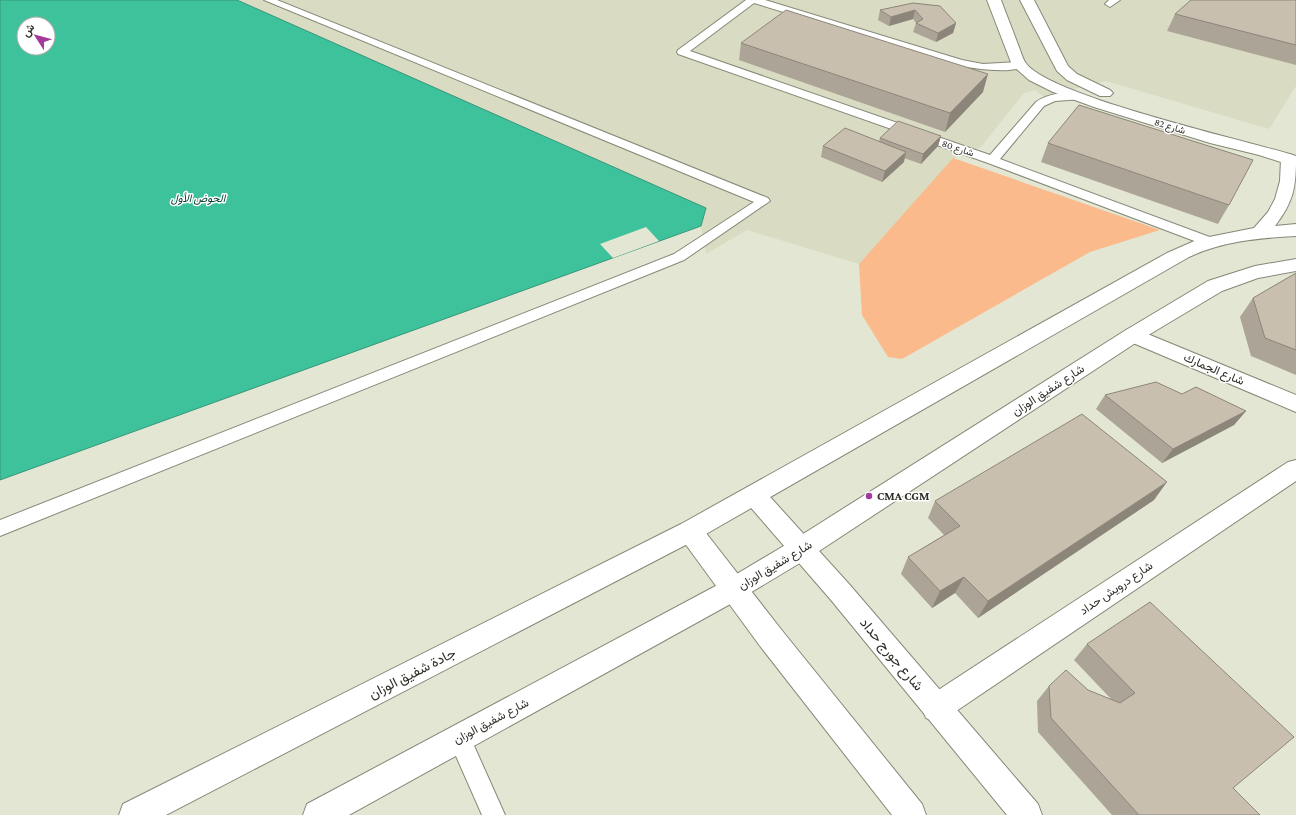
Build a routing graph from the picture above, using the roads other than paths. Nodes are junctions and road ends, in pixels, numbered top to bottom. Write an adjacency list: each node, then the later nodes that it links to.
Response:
1 (269, 0): 19 (lane)
2 (754, 0): 5 (lane); 10 (lane, شارع 80)
3 (994, 0): 5 (main road)
4 (1027, 0): 6 (main road, شارع 82)
5 (1019, 65): 7 (main road, شارع 82)
6 (1100, 92): 7 (main road); 8 (main road, شارع 82)
7 (1078, 96): 8 (main road, شارع 82); 10 (lane)
8 (1264, 151): 9 (main road, شارع 82)
9 (1294, 159): 12 (main road)
10 (992, 160): 13 (lane, شارع 80)
11 (1296, 230): 12 (main road)
12 (1260, 232): 13 (main road)
13 (1210, 242): 18 (main road)
14 (1296, 265): 15 (main road, شارع شفيق الوزان)
15 (1133, 335): 16 (main road, شارع الجمارك); 21 (main road, شارع شفيق الوزان)
16 (1296, 404)
17 (1296, 469): 23 (main road, شارع درويش حداد)
18 (754, 495): 20 (main road); 21 (main road, شارع جورج حداد)
19 (0, 528)
20 (690, 531): 22 (main road); 25 (main road, جادة شفيق الوزان)
21 (801, 549): 22 (main road, شارع شفيق الوزان); 23 (main road, شارع جورج حداد)
22 (734, 589): 24 (main road, شارع شفيق الوزان); 28 (main road)
23 (936, 708): 29 (main road, شارع جورج حداد)
24 (460, 738): 26 (main road, شارع شفيق الوزان); 27 (lane)
25 (134, 815)
26 (318, 815)
27 (494, 815)
28 (911, 815)
29 (1027, 815)

